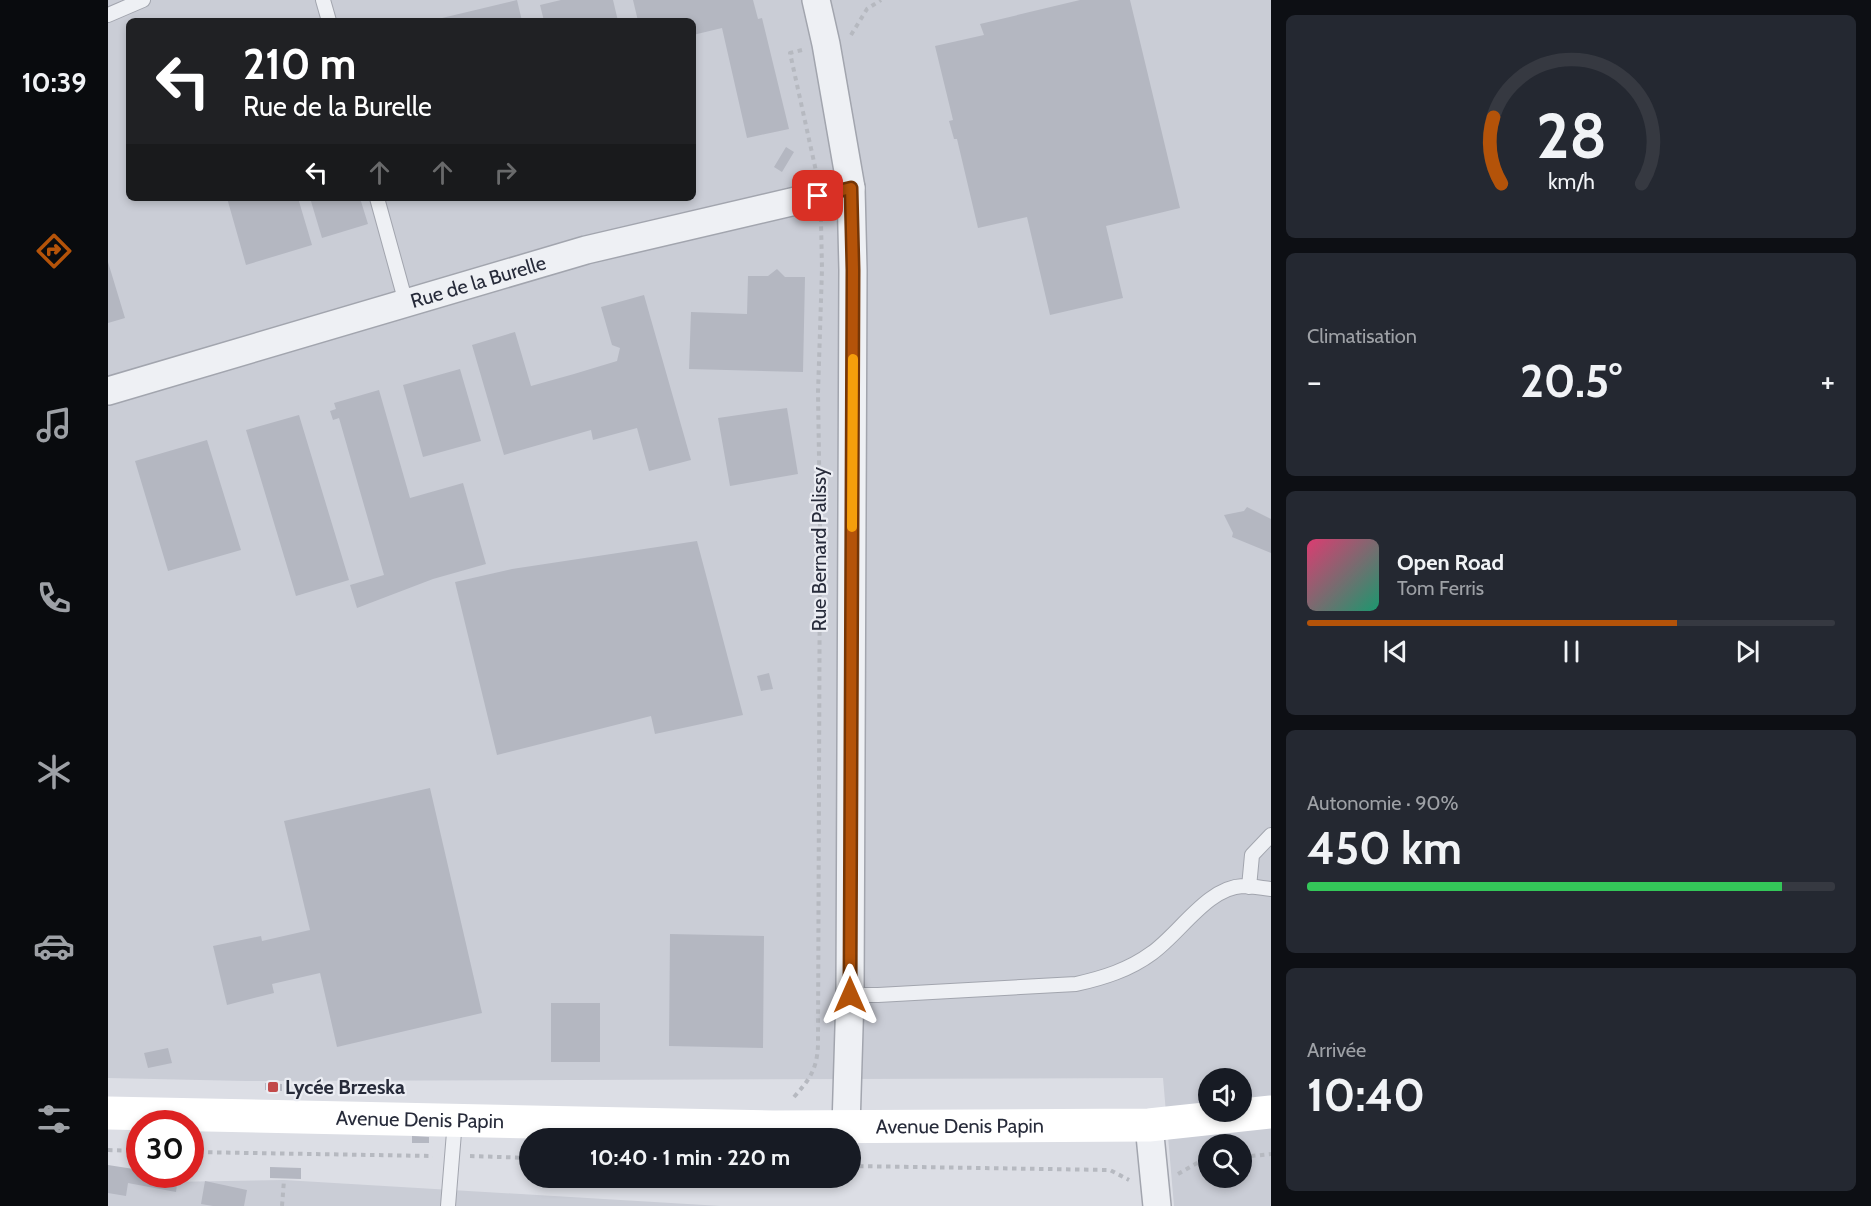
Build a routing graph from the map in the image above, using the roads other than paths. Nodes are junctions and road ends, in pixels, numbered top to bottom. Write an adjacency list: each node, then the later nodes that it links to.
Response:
1 (143, 0): 4 (lane)
2 (323, 0): 5 (lane)
3 (816, 0): 6 (street, Rue Bernard Palissy)
4 (108, 15)
5 (328, 18)
6 (851, 188): 8 (street, Rue de la Burelle); 13 (street, Rue Bernard Palissy)
7 (378, 201): 8 (lane)
8 (406, 303): 9 (street, Rue de la Burelle)
9 (108, 391)
10 (1271, 835): 11 (lane)
11 (1249, 887): 12 (lane); 13 (lane)
12 (1271, 889)
13 (850, 995): 18 (street, Rue Bernard Palissy)
14 (1271, 1112): 17 (main road, Avenue Denis Papin)
15 (108, 1113): 16 (main road, Avenue Denis Papin)
16 (455, 1120): 18 (main road, Avenue Denis Papin); 19 (lane)
17 (1149, 1125): 18 (main road, Avenue Denis Papin); 20 (street)
18 (846, 1126)
19 (448, 1206)
20 (1157, 1206)

